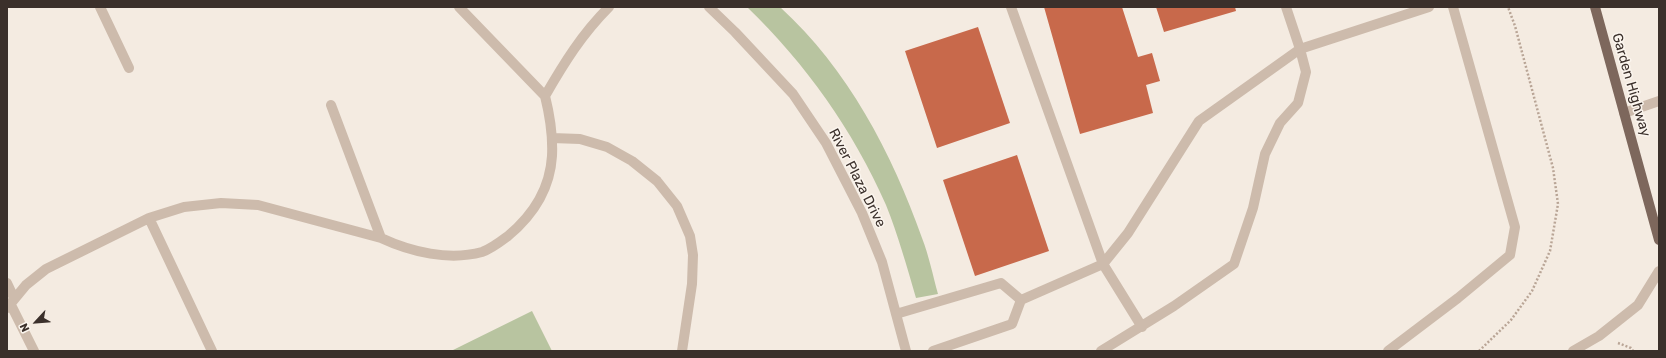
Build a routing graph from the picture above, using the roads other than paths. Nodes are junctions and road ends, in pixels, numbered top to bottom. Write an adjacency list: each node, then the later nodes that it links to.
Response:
1 (100, 7): 11 (street)
2 (458, 7): 12 (street)
3 (609, 7): 12 (street)
4 (709, 7): 25 (street, River Plaza Drive)
5 (1011, 7): 20 (street)
6 (1286, 7): 10 (street)
7 (1429, 7): 10 (street)
8 (1453, 7): 33 (street)
9 (1594, 7): 15 (main road, Garden Highway)
10 (1300, 50): 20 (street); 26 (street)
11 (129, 68)
12 (545, 96): 16 (street)
13 (1659, 101): 15 (street)
14 (331, 105): 18 (street)
15 (1624, 113): 19 (main road, Garden Highway)
16 (552, 138): 18 (street); 29 (street)
17 (149, 218): 18 (street); 24 (street); 28 (street)
18 (381, 238)
19 (1659, 240)
20 (1104, 264): 23 (street); 26 (street)
21 (1659, 270): 34 (street)
22 (7, 283): 24 (street)
23 (1021, 300): 25 (street); 31 (street)
24 (11, 303): 27 (street)
25 (896, 314): 30 (street, River Plaza Drive)
26 (1142, 327): 32 (street)
27 (34, 351)
28 (212, 351)
29 (682, 351)
30 (906, 351)
31 (934, 351)
32 (1101, 351)
33 (1388, 351)
34 (1573, 351)

